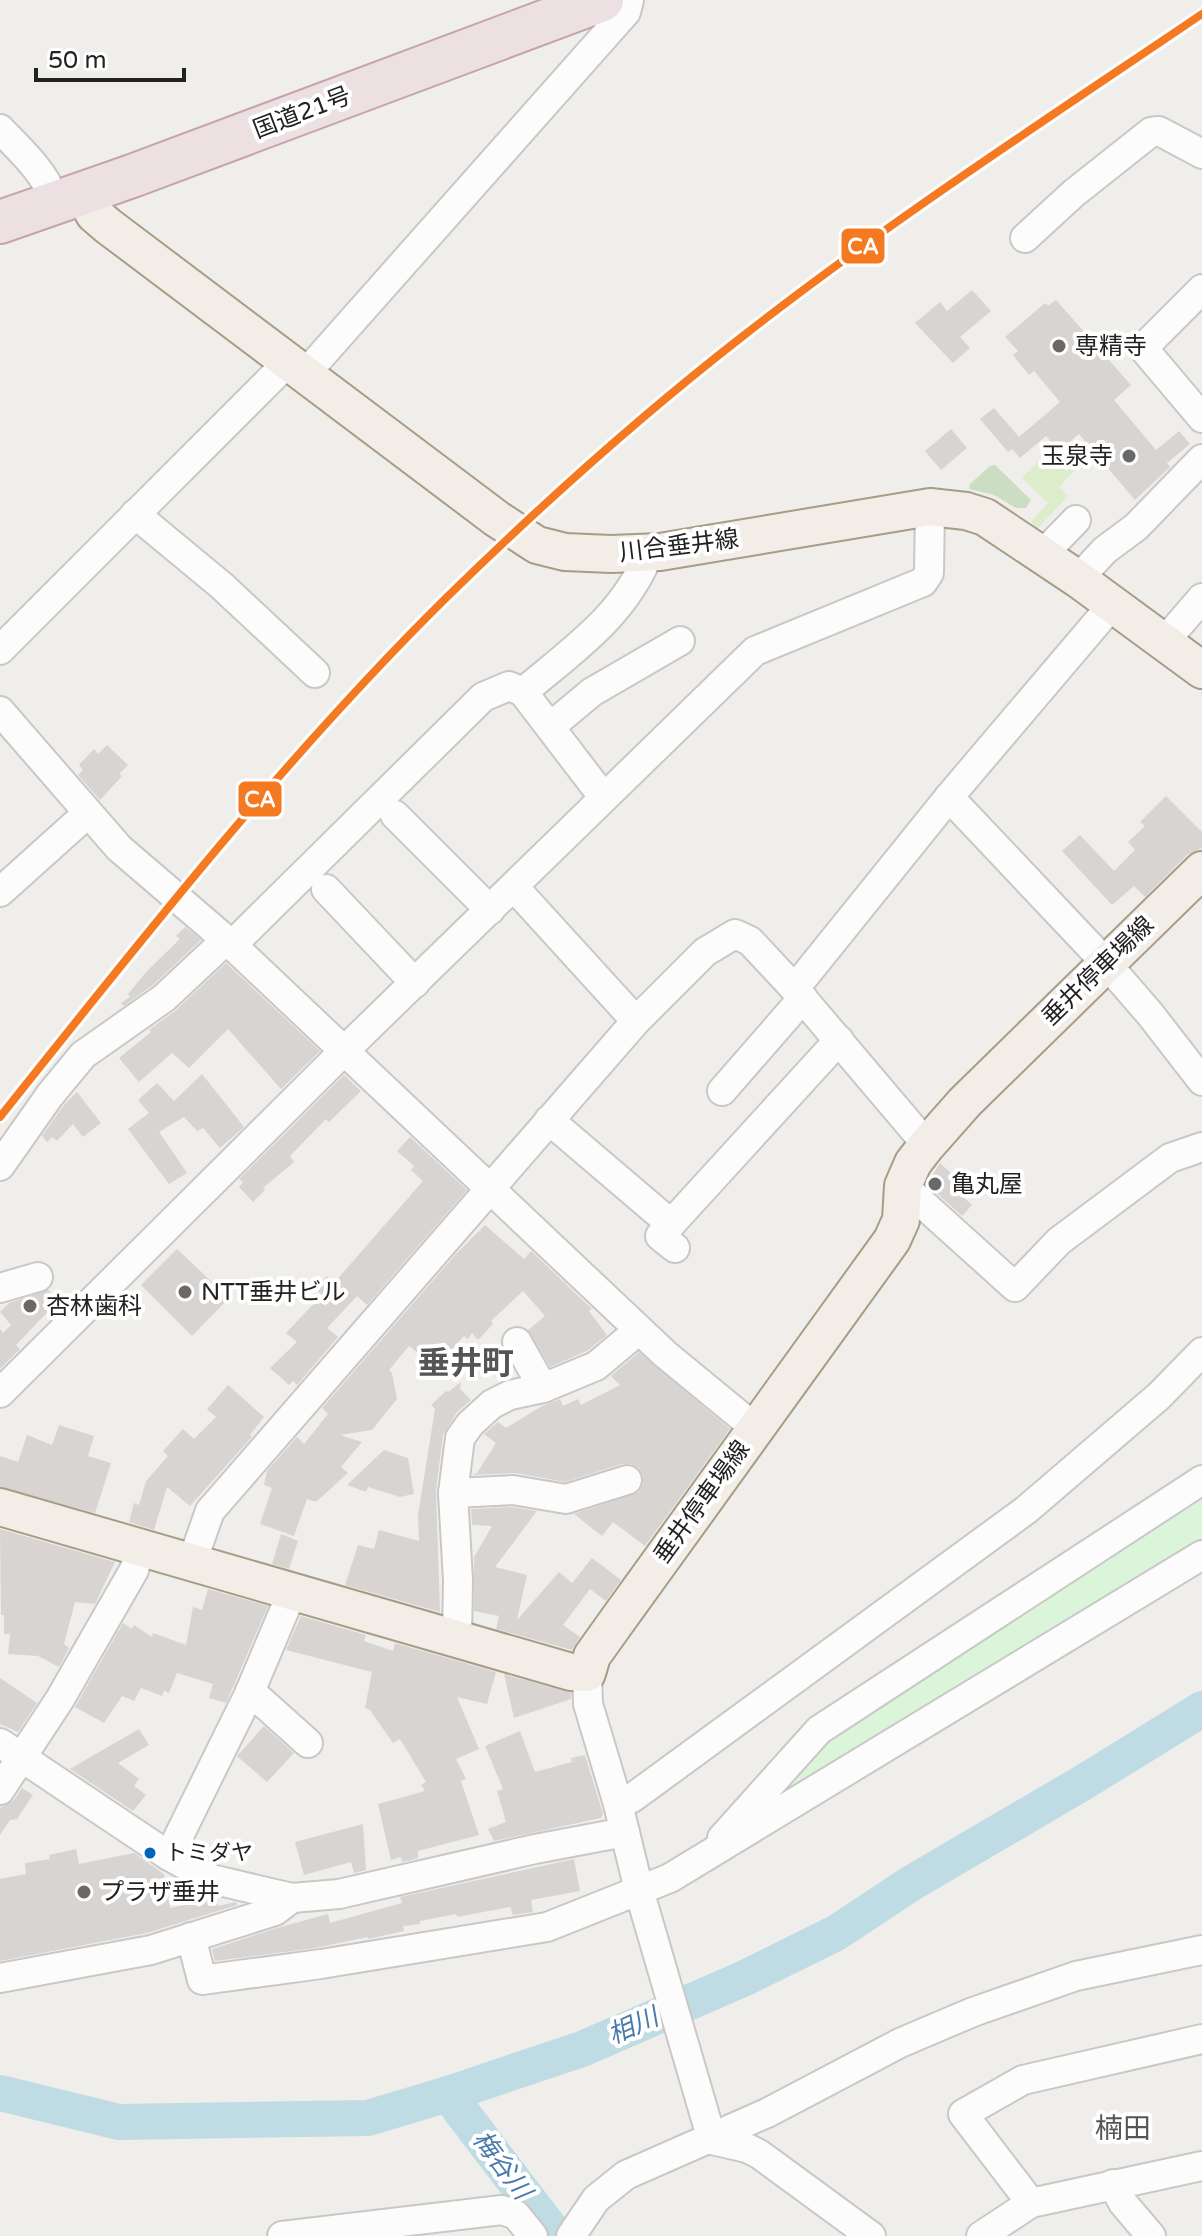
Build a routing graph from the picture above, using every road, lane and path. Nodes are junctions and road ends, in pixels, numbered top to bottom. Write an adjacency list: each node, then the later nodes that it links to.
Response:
1 (602, 0): 5 (highway, 国道21号)
2 (629, 0): 9 (street)
3 (0, 129): 5 (street)
4 (1202, 154): 7 (street)
5 (69, 197): 6 (highway, 国道21号); 9 (main road, 川合垂井線)
6 (0, 222)
7 (1025, 238)
8 (1202, 289): 10 (street)
9 (297, 367): 13 (street); 15 (main road, 川合垂井線)
10 (1202, 418)
11 (1202, 459): 17 (street)
12 (930, 507): 15 (main road, 川合垂井線); 16 (main road, 川合垂井線); 29 (street)
13 (135, 514): 22 (street); 24 (street)
14 (1076, 520): 16 (street)
15 (649, 553): 25 (street)
16 (1042, 555): 17 (main road, 川合垂井線)
17 (1078, 579): 19 (main road, 川合垂井線)
18 (1202, 598): 21 (street)
19 (1112, 605): 21 (main road, 川合垂井線); 28 (street)
20 (680, 641): 27 (street)
21 (1164, 642): 23 (main road, 川合垂井線)
22 (0, 650)
23 (1202, 670)
24 (315, 673)
25 (523, 692): 27 (street); 37 (street)
26 (0, 711): 30 (street)
27 (550, 727): 29 (street)
28 (949, 797): 38 (street); 40 (street)
29 (604, 798): 33 (street)
30 (88, 813): 35 (street); 37 (street)
31 (395, 815): 36 (street)
32 (1202, 870): 38 (main road, 垂井停車場線)
33 (514, 887): 36 (street); 41 (street)
34 (326, 889): 39 (street)
35 (0, 892)
36 (490, 910): 39 (street)
37 (229, 942): 43 (street); 49 (street)
38 (1105, 962): 44 (street); 47 (main road, 垂井停車場線)
39 (415, 983): 43 (street)
40 (798, 992): 41 (street); 42 (street); 45 (street)
41 (636, 1021): 46 (street)
42 (839, 1040): 46 (street); 47 (street)
43 (345, 1050): 51 (street); 58 (street)
44 (1202, 1081)
45 (722, 1091)
46 (549, 1120): 51 (street)
47 (927, 1145): 50 (main road, 垂井停車場線)
48 (1202, 1147): 50 (street)
49 (0, 1166)
50 (903, 1186): 59 (main road, 垂井停車場線)
51 (491, 1187): 54 (street); 66 (street)
52 (38, 1277): 53 (street)
53 (0, 1288)
54 (639, 1330): 57 (street); 59 (street)
55 (517, 1342): 57 (street)
56 (1202, 1352): 74 (street)
57 (543, 1388): 62 (street)
58 (0, 1393)
59 (755, 1428): 69 (main road, 垂井停車場線)
60 (627, 1480): 62 (street)
61 (1202, 1480): 76 (street)
62 (453, 1493): 68 (street)
63 (0, 1507): 64 (main road)
64 (141, 1547): 66 (main road); 72 (street)
65 (1202, 1555): 76 (street)
66 (192, 1562): 67 (main road)
67 (293, 1590): 68 (main road); 70 (street)
68 (457, 1639): 69 (main road)
69 (587, 1673): 74 (street)
70 (250, 1691): 71 (street); 77 (street)
71 (308, 1743)
72 (10, 1750): 73 (street); 77 (street)
73 (0, 1790)
74 (618, 1804): 75 (street)
75 (625, 1832): 78 (street); 79 (street)
76 (716, 1851): 78 (street)
77 (169, 1856): 79 (street)
78 (640, 1897): 80 (street); 84 (street)
79 (292, 1898): 80 (street)
80 (191, 1937): 82 (street)
81 (1202, 1950): 84 (street)
82 (0, 1978)
83 (1202, 2039): 87 (street)
84 (708, 2129): 88 (street); 91 (street)
85 (1202, 2166): 86 (street)
86 (1113, 2184): 87 (street); 93 (street)
87 (1031, 2203): 92 (street)
88 (582, 2228)
89 (282, 2236): 90 (street)
90 (533, 2236)
91 (871, 2236)
92 (981, 2236)
93 (1151, 2236)

